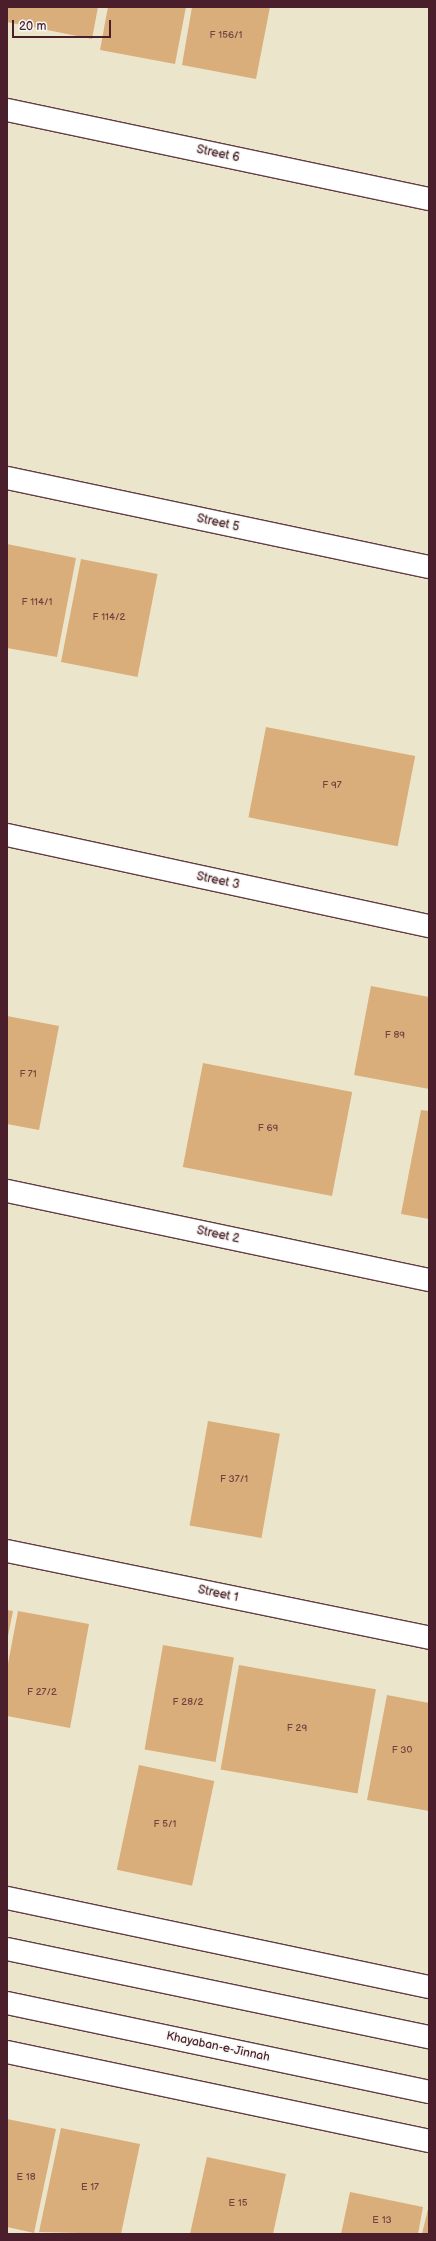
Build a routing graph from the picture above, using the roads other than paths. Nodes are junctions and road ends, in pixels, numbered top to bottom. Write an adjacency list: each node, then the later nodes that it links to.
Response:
1 (7, 110): 2 (street, Street 6)
2 (429, 199)
3 (7, 478): 4 (street, Street 5)
4 (429, 567)
5 (7, 835): 6 (street, Street 3)
6 (429, 926)
7 (7, 1191): 8 (street, Street 2)
8 (429, 1280)
9 (7, 1551): 10 (street, Street 1)
10 (429, 1638)
11 (7, 1898): 13 (street)
12 (7, 1949): 15 (street)
13 (429, 1987)
14 (7, 2003): 17 (street, Khayaban-e-Jinnah)
15 (429, 2037)
16 (7, 2052): 18 (street)
17 (429, 2092)
18 (429, 2141)

